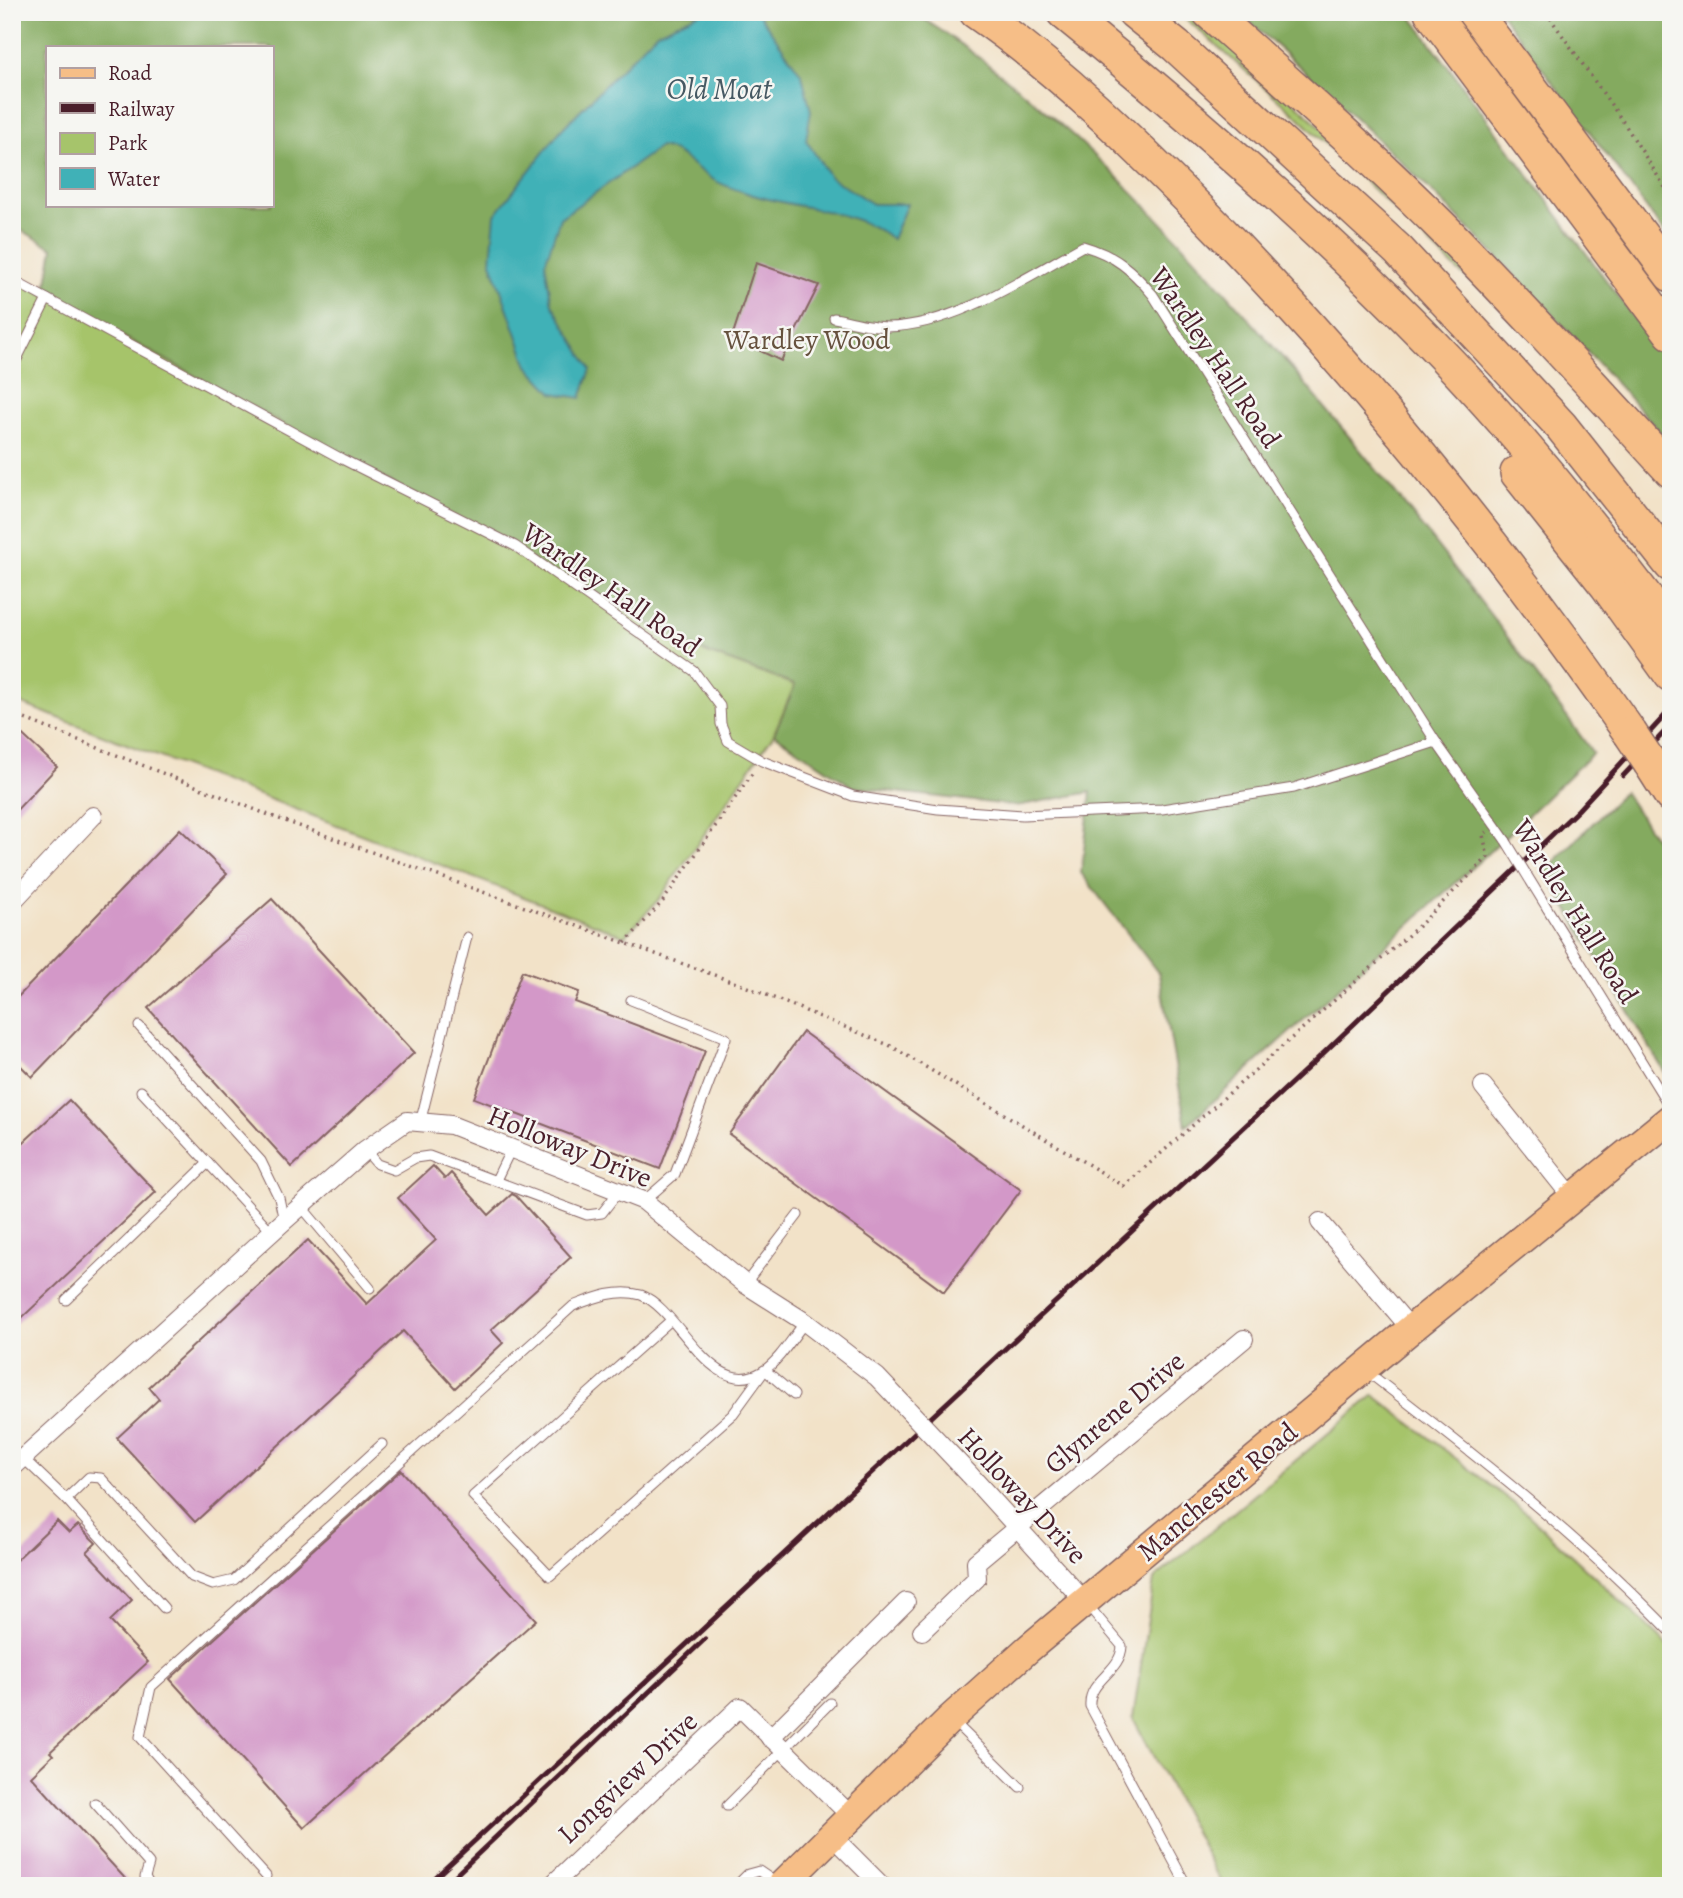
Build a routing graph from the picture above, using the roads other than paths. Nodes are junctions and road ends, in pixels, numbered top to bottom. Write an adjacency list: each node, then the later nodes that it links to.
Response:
1 (976, 12): 19 (highway, bridge)
2 (1063, 12): 7 (highway)
3 (1134, 12): 15 (highway)
4 (1209, 12): 14 (highway)
5 (1432, 12): 12 (highway)
6 (1474, 12): 8 (highway)
7 (1342, 259): 16 (highway); 17 (highway)
8 (1671, 275)
9 (12, 280): 10 (lane, Wardley Hall Road)
10 (47, 299): 13 (lane); 18 (lane, Wardley Hall Road)
11 (834, 318): 18 (lane, Wardley Hall Road)
12 (1671, 333)
13 (12, 369)
14 (1671, 471)
15 (1671, 565)
16 (1671, 630)
17 (1671, 675)
18 (1436, 742): 27 (lane, Wardley Hall Road, bridge)
19 (1671, 796)
20 (93, 816): 21 (street)
21 (12, 902)
22 (467, 937): 29 (lane)
23 (631, 1000): 36 (lane)
24 (139, 1026): 40 (lane)
25 (1483, 1086): 35 (street)
26 (141, 1091): 32 (lane)
27 (1671, 1109)
28 (1671, 1118): 35 (main road, Manchester Road)
29 (420, 1123): 30 (street, Holloway Drive); 31 (street, Holloway Drive)
30 (511, 1149): 33 (lane); 34 (street, Holloway Drive)
31 (365, 1150): 33 (lane); 37 (street, Holloway Drive)
32 (208, 1163): 40 (lane); 43 (lane)
33 (496, 1180): 34 (lane)
34 (619, 1191): 36 (street, Holloway Drive)
35 (1573, 1197): 46 (main road, Manchester Road)
36 (644, 1201): 41 (street, Holloway Drive)
37 (301, 1206): 40 (street, Holloway Drive); 42 (lane)
38 (798, 1215): 41 (lane)
39 (1320, 1222): 46 (street)
40 (278, 1226): 52 (street, Holloway Drive)
41 (745, 1284): 45 (street, Holloway Drive)
42 (370, 1289)
43 (66, 1300)
44 (670, 1321): 49 (lane); 49 (lane); 68 (lane)
45 (805, 1322): 49 (lane); 54 (street, Holloway Drive, bridge)
46 (1411, 1329): 48 (main road, Manchester Road)
47 (1244, 1339): 54 (street, Glynrene Drive)
48 (1364, 1369): 56 (main road, Manchester Road); 59 (lane)
49 (765, 1370): 50 (lane)
50 (794, 1395)
51 (382, 1444): 53 (lane)
52 (17, 1463): 53 (lane)
53 (66, 1499): 57 (lane)
54 (1018, 1526): 56 (street, Holloway Drive); 58 (street, Glynrene Drive)
55 (906, 1602): 62 (street)
56 (1085, 1602): 61 (main road, Manchester Road); 74 (lane)
57 (164, 1608)
58 (922, 1631)
59 (1671, 1632)
60 (831, 1703): 62 (lane)
61 (950, 1719): 63 (lane); 66 (main road, Manchester Road)
62 (776, 1744): 65 (lane); 66 (street); 70 (street, Longview Drive)
63 (1020, 1787)
64 (95, 1803): 69 (lane)
65 (727, 1806)
66 (852, 1816): 67 (main road, Manchester Road)
67 (832, 1836): 72 (main road, Manchester Road); 73 (street)
68 (266, 1876)
69 (150, 1886)
70 (551, 1886)
71 (736, 1886): 72 (lane)
72 (780, 1886)
73 (882, 1886)
74 (1186, 1886)

